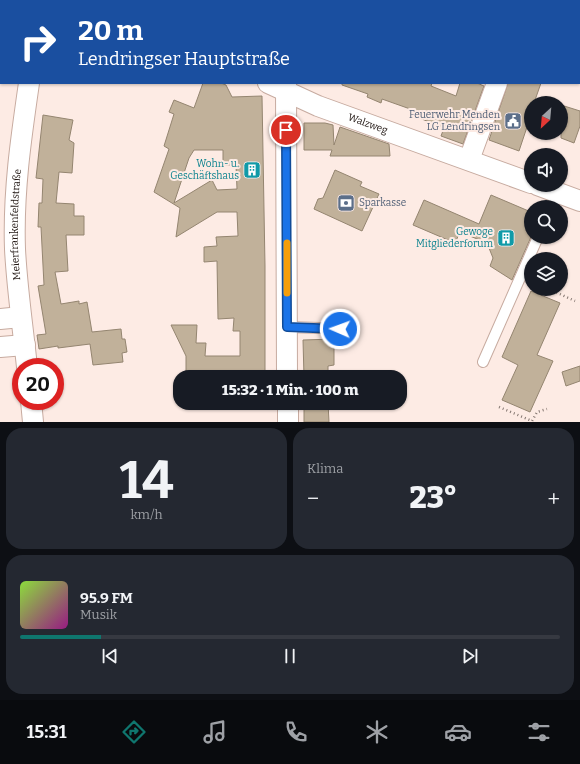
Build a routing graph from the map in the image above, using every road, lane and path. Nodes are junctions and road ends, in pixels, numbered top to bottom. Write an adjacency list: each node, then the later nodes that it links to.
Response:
1 (29, 84): 14 (street, Meierfrankenfeldstraße)
2 (272, 84): 4 (street, Walzweg)
3 (497, 84): 5 (street)
4 (286, 87): 5 (street, Walzweg); 16 (street)
5 (469, 160): 6 (street, Walzweg)
6 (524, 180)
7 (545, 192): 8 (street)
8 (555, 200)
9 (568, 201): 10 (street)
10 (580, 201)
11 (535, 244): 21 (lane)
12 (563, 296): 13 (path)
13 (574, 301)
14 (21, 317): 15 (street); 18 (street, Meierfrankenfeldstraße)
15 (0, 319)
16 (287, 327): 17 (lane); 22 (street)
17 (354, 329)
18 (25, 345): 19 (street); 20 (street, Meierfrankenfeldstraße)
19 (0, 348)
20 (26, 358)
21 (483, 362)
22 (288, 370)
23 (499, 407): 24 (path)
24 (547, 409)
25 (32, 410): 27 (street)
26 (288, 410): 28 (street)
27 (33, 422)
28 (288, 422)

